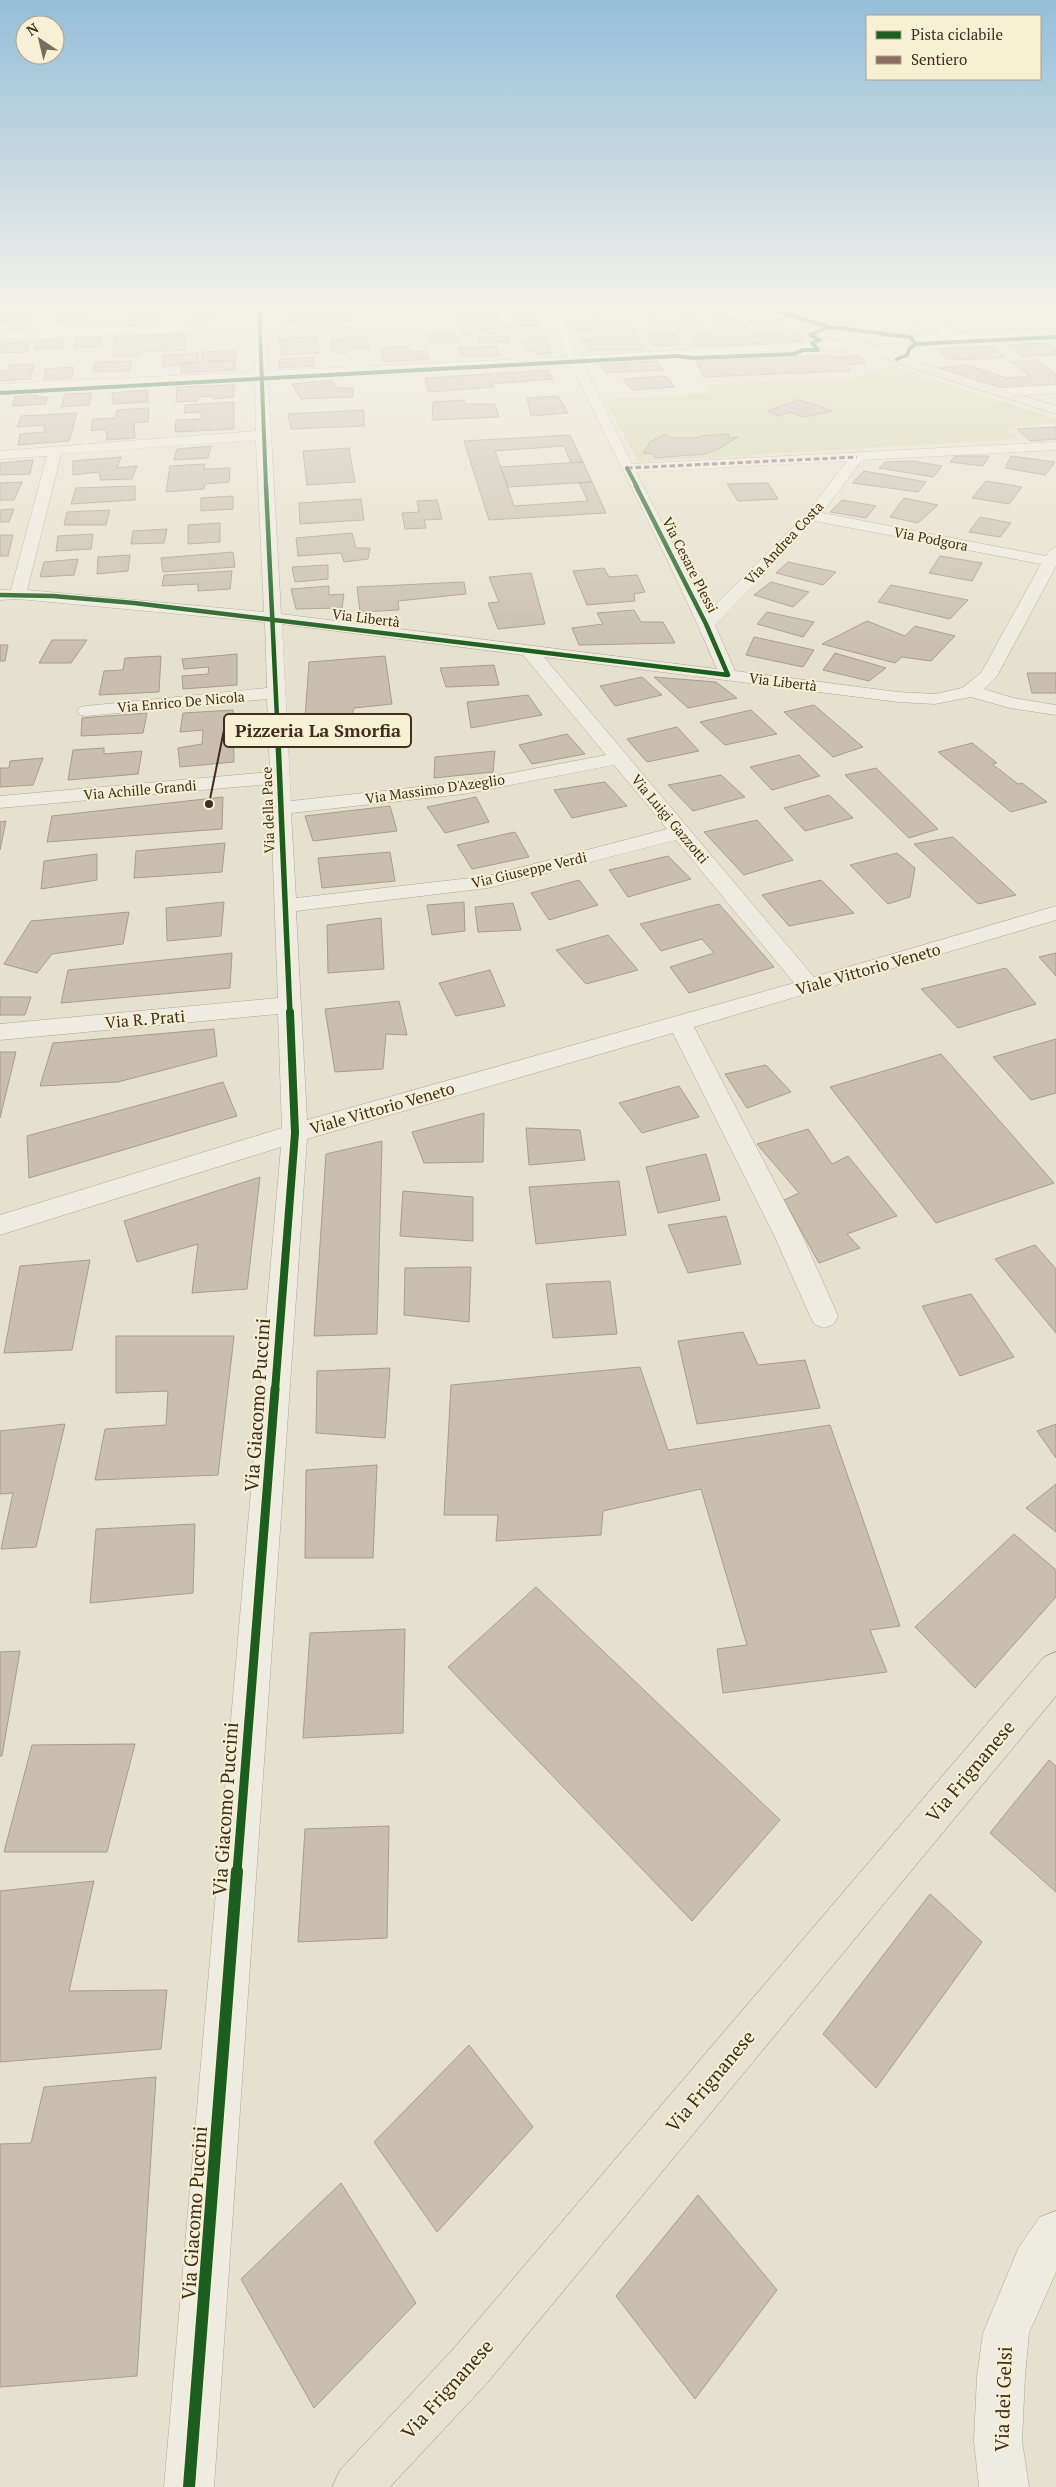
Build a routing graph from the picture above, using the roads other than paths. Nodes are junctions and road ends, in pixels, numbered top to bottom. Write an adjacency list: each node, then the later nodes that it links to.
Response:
1 (263, 422): 3 (street, Via della Pace)
2 (605, 422): 8 (street, Via Cesare Plessi)
3 (263, 436): 5 (street); 13 (street, Via della Pace)
4 (1056, 446): 7 (street)
5 (55, 451): 6 (street); 11 (street)
6 (0, 455)
7 (857, 457): 8 (street); 9 (street, Via Andrea Costa)
8 (627, 468): 14 (street, Via Cesare Plessi)
9 (812, 516): 10 (street, Via Podgora); 14 (street, Via Andrea Costa)
10 (1053, 557): 17 (street)
11 (18, 594): 12 (street, Via Libertà); 13 (street, Via Libertà)
12 (0, 595)
13 (273, 618): 15 (street, Via Libertà); 18 (street, Via della Pace)
14 (706, 624): 16 (street, Via Cesare Plessi)
15 (530, 652): 16 (street, Via Libertà); 21 (street, Via Luigi Gazzotti)
16 (728, 675): 17 (street, Via Libertà)
17 (972, 691): 19 (street)
18 (276, 693): 20 (street, Via Enrico De Nicola); 22 (street, Via della Pace)
19 (1056, 710)
20 (86, 711)
21 (618, 758): 24 (street, Via Massimo D'Azeglio); 25 (street, Via Luigi Gazzotti)
22 (280, 777): 23 (street, Via Achille Grandi); 24 (street, Via della Pace)
23 (0, 802)
24 (281, 808): 26 (street, Via della Pace)
25 (681, 832): 26 (street, Via Giuseppe Verdi); 28 (street, Via Luigi Gazzotti)
26 (285, 906): 29 (street, Via della Pace)
27 (1056, 913): 28 (street, Viale Vittorio Veneto)
28 (809, 986): 30 (street, Viale Vittorio Veneto)
29 (289, 1005): 31 (street, Via R. Prati); 32 (street, Via della Pace)
30 (680, 1023): 32 (street, Viale Vittorio Veneto); 34 (street)
31 (0, 1032)
32 (295, 1133): 33 (street, Viale Vittorio Veneto); 37 (street, Via Giacomo Puccini)
33 (0, 1225)
34 (824, 1316)
35 (1056, 1669): 38 (main road, Via Frignanese)
36 (1056, 2233): 39 (street, Via dei Gelsi)
37 (188, 2487)
38 (358, 2487)
39 (1004, 2487)

